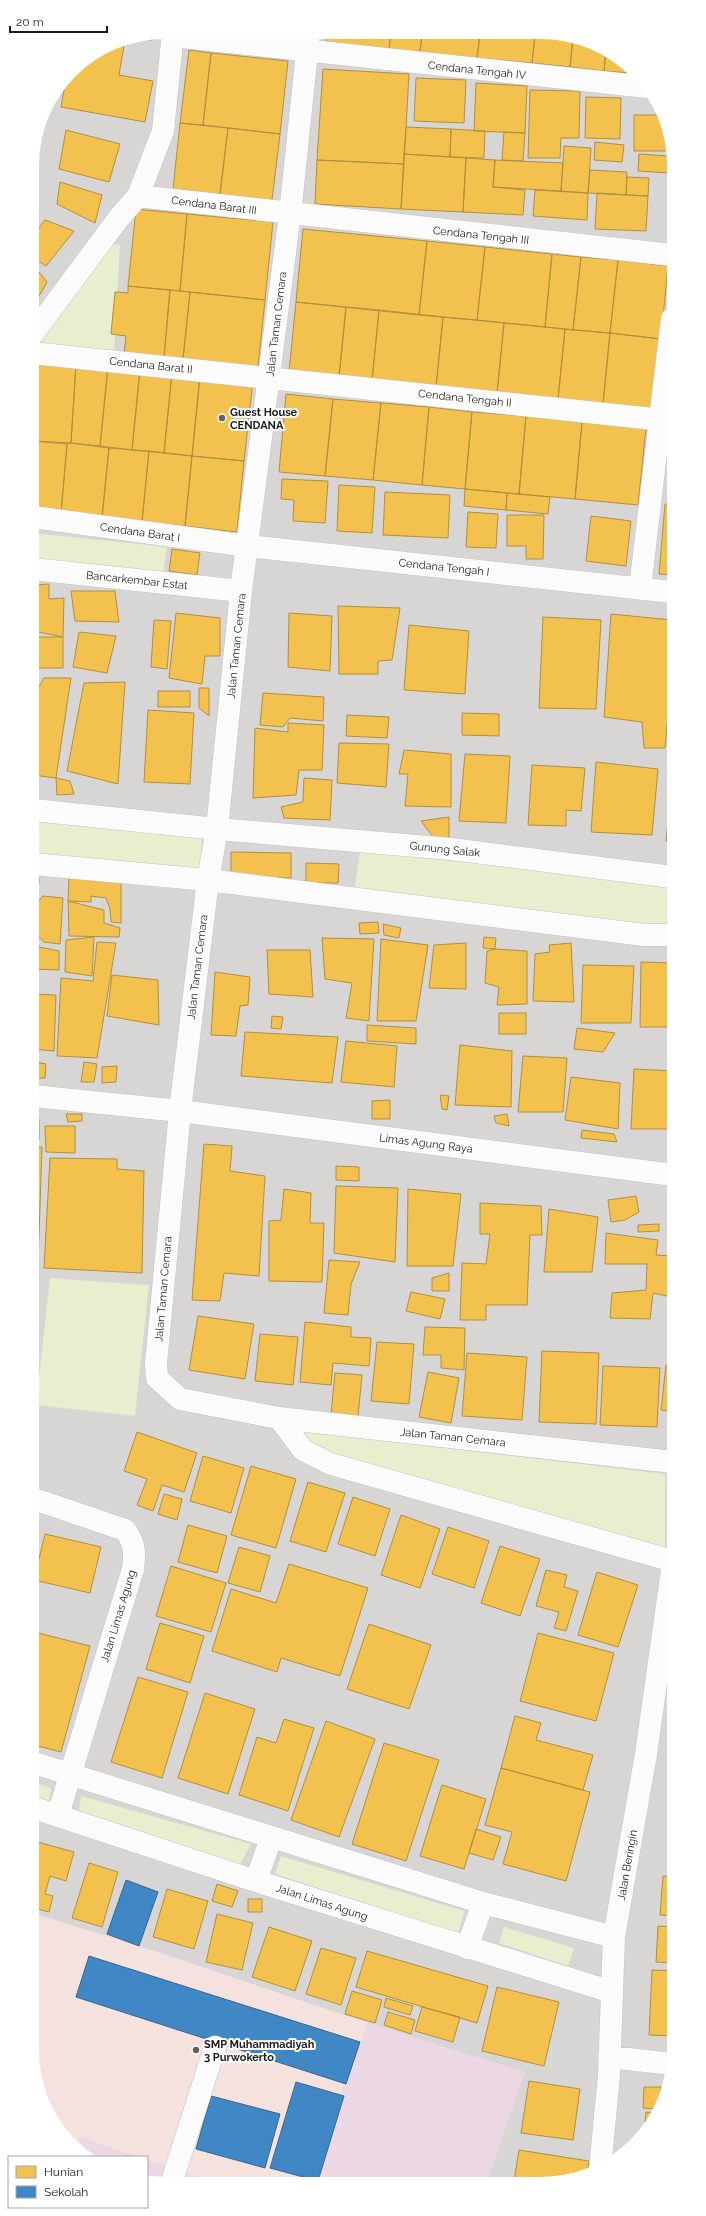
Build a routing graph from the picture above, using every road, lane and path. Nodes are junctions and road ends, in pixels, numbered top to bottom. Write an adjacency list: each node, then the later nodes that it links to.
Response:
1 (172, 39): 5 (street)
2 (257, 39): 3 (street, Cendana Tengah IV)
3 (308, 42): 4 (street, Cendana Tengah IV); 6 (street, Jalan Taman Cemara)
4 (639, 86)
5 (138, 196): 6 (street, Cendana Barat III); 8 (street)
6 (290, 214): 7 (street, Cendana Tengah III); 10 (street, Jalan Taman Cemara)
7 (667, 254)
8 (39, 325)
9 (39, 354): 10 (street, Cendana Barat II)
10 (269, 377): 12 (street, Cendana Tengah II); 14 (street, Jalan Taman Cemara)
11 (667, 403): 12 (street)
12 (666, 420): 16 (street)
13 (39, 518): 14 (street, Cendana Barat I)
14 (248, 546): 16 (street, Cendana Tengah I); 17 (street, Jalan Taman Cemara)
15 (39, 570): 17 (street, Bancarkembar Estat)
16 (640, 588): 18 (street, Cendana Tengah I)
17 (241, 591): 20 (street, Jalan Taman Cemara)
18 (667, 591)
19 (39, 811): 20 (street, Gunung Salak)
20 (217, 829): 22 (street, Gunung Salak); 23 (street, Jalan Taman Cemara)
21 (39, 865): 23 (street)
22 (667, 876)
23 (208, 880): 24 (street); 26 (street, Jalan Taman Cemara)
24 (667, 935)
25 (39, 1097): 26 (street, Limas Agung Raya)
26 (180, 1111): 27 (street, Limas Agung Raya); 28 (street, Jalan Taman Cemara)
27 (667, 1175)
28 (279, 1418): 29 (street, Jalan Taman Cemara); 31 (street)
29 (667, 1461)
30 (39, 1501): 34 (street, Jalan Limas Agung)
31 (667, 1560)
32 (667, 1605): 40 (street, Jalan Beringin)
33 (39, 1764): 34 (street)
34 (70, 1773): 36 (street, Jalan Limas Agung); 37 (street)
35 (39, 1809): 36 (street, Jalan Limas Agung)
36 (58, 1815): 38 (street, Jalan Limas Agung)
37 (271, 1838): 38 (street); 39 (street)
38 (256, 1881): 41 (street, Jalan Limas Agung)
39 (483, 1903): 40 (street); 41 (street)
40 (614, 1937): 42 (street, Jalan Beringin)
41 (467, 1948): 42 (street, Jalan Limas Agung)
42 (612, 1992): 44 (street, Jalan Beringin)
43 (215, 2048): 47 (street)
44 (609, 2057): 45 (street); 46 (street, Jalan Beringin)
45 (667, 2063)
46 (601, 2162)
47 (174, 2177)

